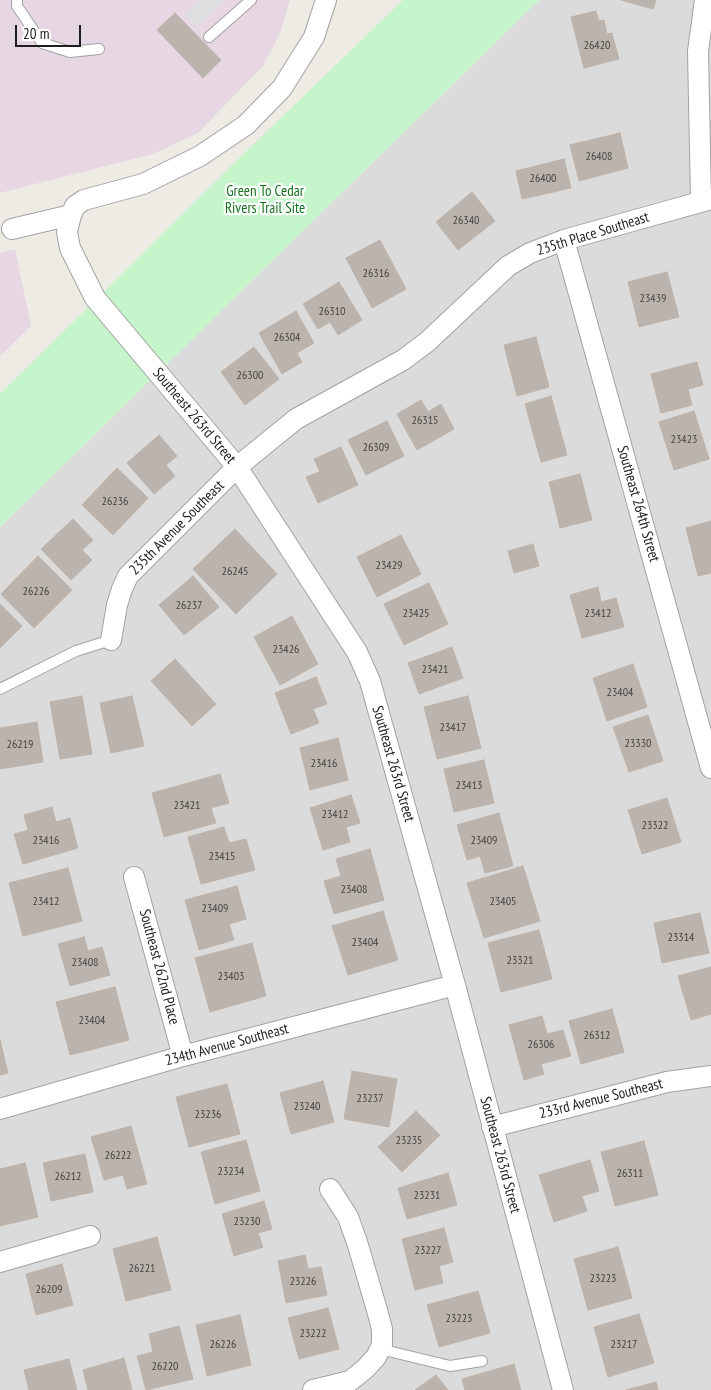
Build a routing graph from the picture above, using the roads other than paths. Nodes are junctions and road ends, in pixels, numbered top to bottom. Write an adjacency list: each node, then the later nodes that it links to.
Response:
1 (17, 0): 6 (lane)
2 (251, 0): 5 (lane)
3 (326, 0): 8 (street)
4 (705, 0): 7 (street)
5 (209, 37)
6 (99, 50)
7 (706, 201): 10 (street, 235th Place Southeast)
8 (71, 215): 9 (street); 12 (street, Southeast 263rd Street)
9 (12, 230)
10 (564, 240): 11 (street, 235th Place Southeast); 15 (street, Southeast 264th Street)
11 (427, 342): 12 (street, 235th Avenue Southeast)
12 (237, 467): 13 (street, 235th Avenue Southeast); 17 (street, Southeast 263rd Street)
13 (111, 640): 14 (lane)
14 (0, 689)
15 (711, 768)
16 (134, 877): 18 (street, Southeast 262nd Place)
17 (455, 984): 18 (street, 234th Avenue Southeast); 21 (street, Southeast 263rd Street)
18 (183, 1056): 20 (street, 234th Avenue Southeast)
19 (711, 1076): 21 (street, 233rd Avenue Southeast)
20 (0, 1109)
21 (492, 1127): 28 (street, Southeast 263rd Street)
22 (330, 1189): 25 (street)
23 (90, 1236): 24 (street)
24 (0, 1262)
25 (380, 1349): 26 (lane); 27 (street)
26 (482, 1361)
27 (313, 1390)
28 (563, 1390)

